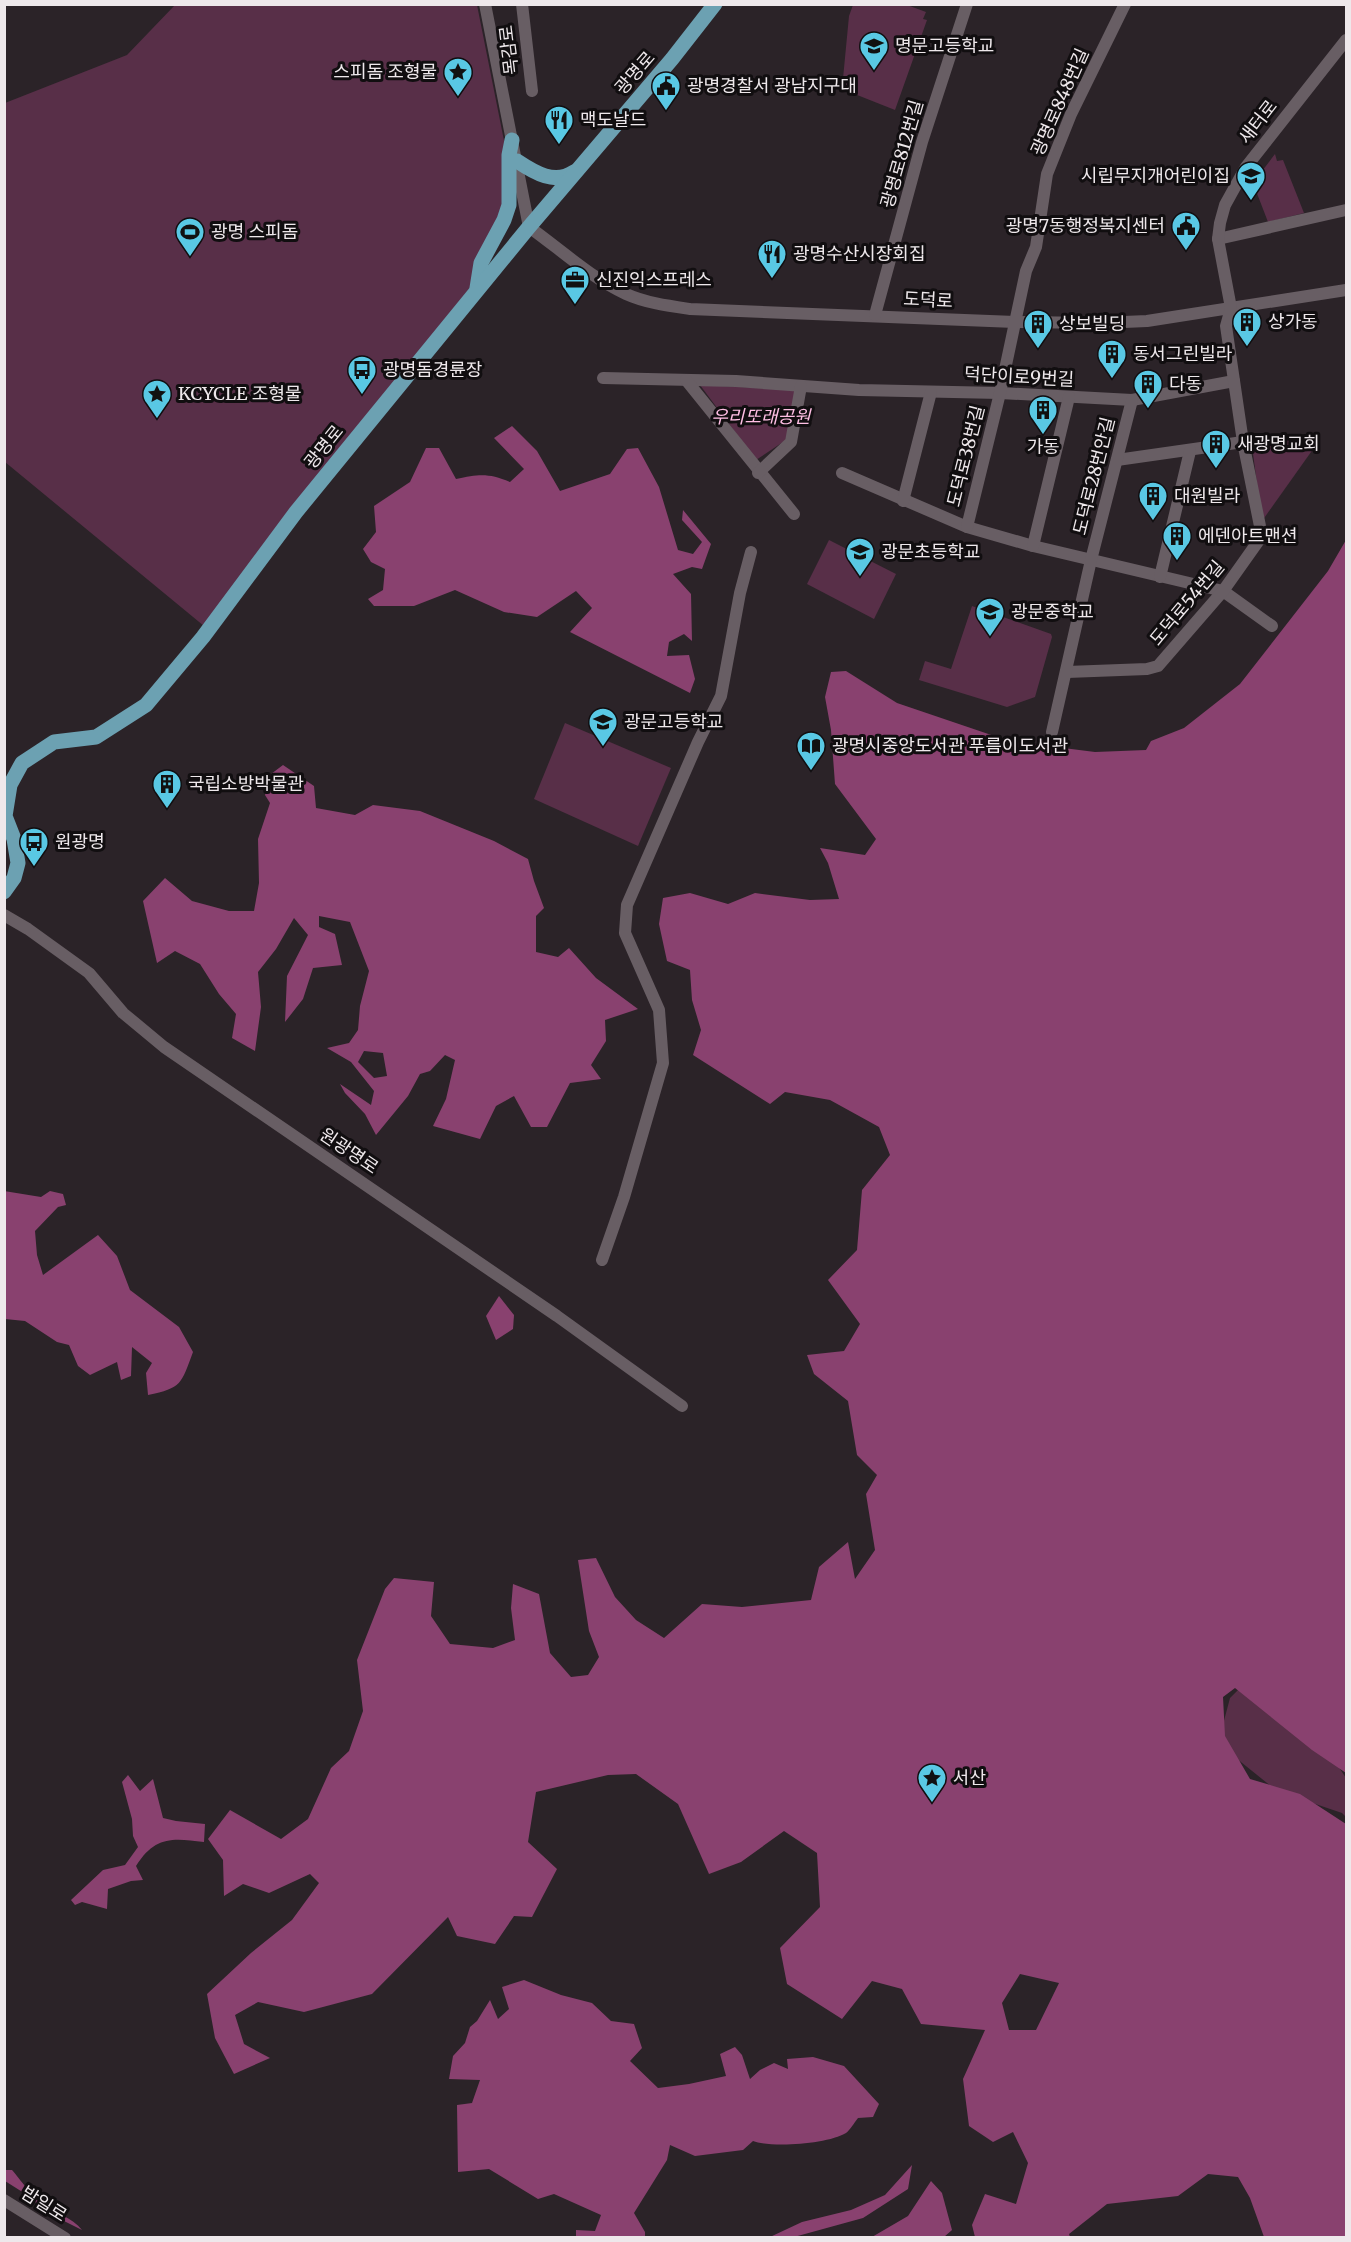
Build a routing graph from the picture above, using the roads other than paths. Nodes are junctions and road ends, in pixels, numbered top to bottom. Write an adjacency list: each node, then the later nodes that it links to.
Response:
1 (485, 4): 8 (street)
2 (522, 4): 7 (street, 목감로)
3 (715, 4): 10 (main road, 광명로)
4 (967, 4): 17 (street, 광명로812번길)
5 (1125, 4): 18 (street, 광명로848번길)
6 (1347, 40): 13 (street, 새터로)
7 (532, 91)
8 (512, 140): 9 (street); 15 (main road)
9 (517, 161): 10 (main road); 12 (street)
10 (579, 168): 12 (main road, 광명로)
11 (1347, 210): 13 (street)
12 (529, 227): 15 (main road, 광명로); 17 (street, 도덕로)
13 (1218, 239): 16 (street, 새터로)
14 (1347, 290): 16 (street, 도덕로)
15 (476, 291): 43 (main road, 광명로)
16 (1231, 308): 18 (street, 도덕로); 21 (street, 도덕로54번길)
17 (875, 315): 18 (street, 도덕로)
18 (1015, 322): 24 (street, 도덕로38번길)
19 (603, 378): 20 (street, 덕단이로9번길)
20 (686, 380): 22 (street, 덕단이로9번길); 30 (street)
21 (1234, 381): 26 (street, 덕단이로9번길); 27 (street, 도덕로54번길)
22 (801, 386): 23 (street, 덕단이로9번길); 30 (street)
23 (931, 392): 24 (street, 덕단이로9번길); 32 (street)
24 (1000, 393): 25 (street, 덕단이로9번길); 34 (street, 도덕로38번길)
25 (1069, 397): 26 (street, 덕단이로9번길); 35 (street)
26 (1132, 400): 29 (street, 도덕로28번안길)
27 (1243, 442): 28 (street); 39 (street, 도덕로54번길)
28 (1190, 451): 29 (street); 38 (street)
29 (1117, 460): 37 (street, 도덕로28번안길)
30 (758, 472): 33 (street)
31 (842, 473): 32 (street, 도덕로28번안길)
32 (903, 501): 34 (street, 도덕로28번안길)
33 (794, 514)
34 (967, 527): 35 (street, 도덕로28번안길)
35 (1033, 546): 37 (street, 도덕로28번안길)
36 (751, 552): 46 (street)
37 (1091, 560): 38 (street, 도덕로28번안길); 41 (street, 도덕로28번안길)
38 (1160, 577): 39 (street, 도덕로28번안길)
39 (1223, 591): 40 (street, 도덕로28번안길); 41 (street, 도덕로54번길)
40 (1272, 626)
41 (1067, 672): 42 (street, 도덕로28번안길)
42 (1052, 732)
43 (9, 880): 44 (main road, 광명로)
44 (4, 892)
45 (4, 915): 47 (street, 원광명로)
46 (602, 1260)
47 (682, 1406)
48 (4, 2200): 49 (street, 밤일로)
49 (65, 2238)

